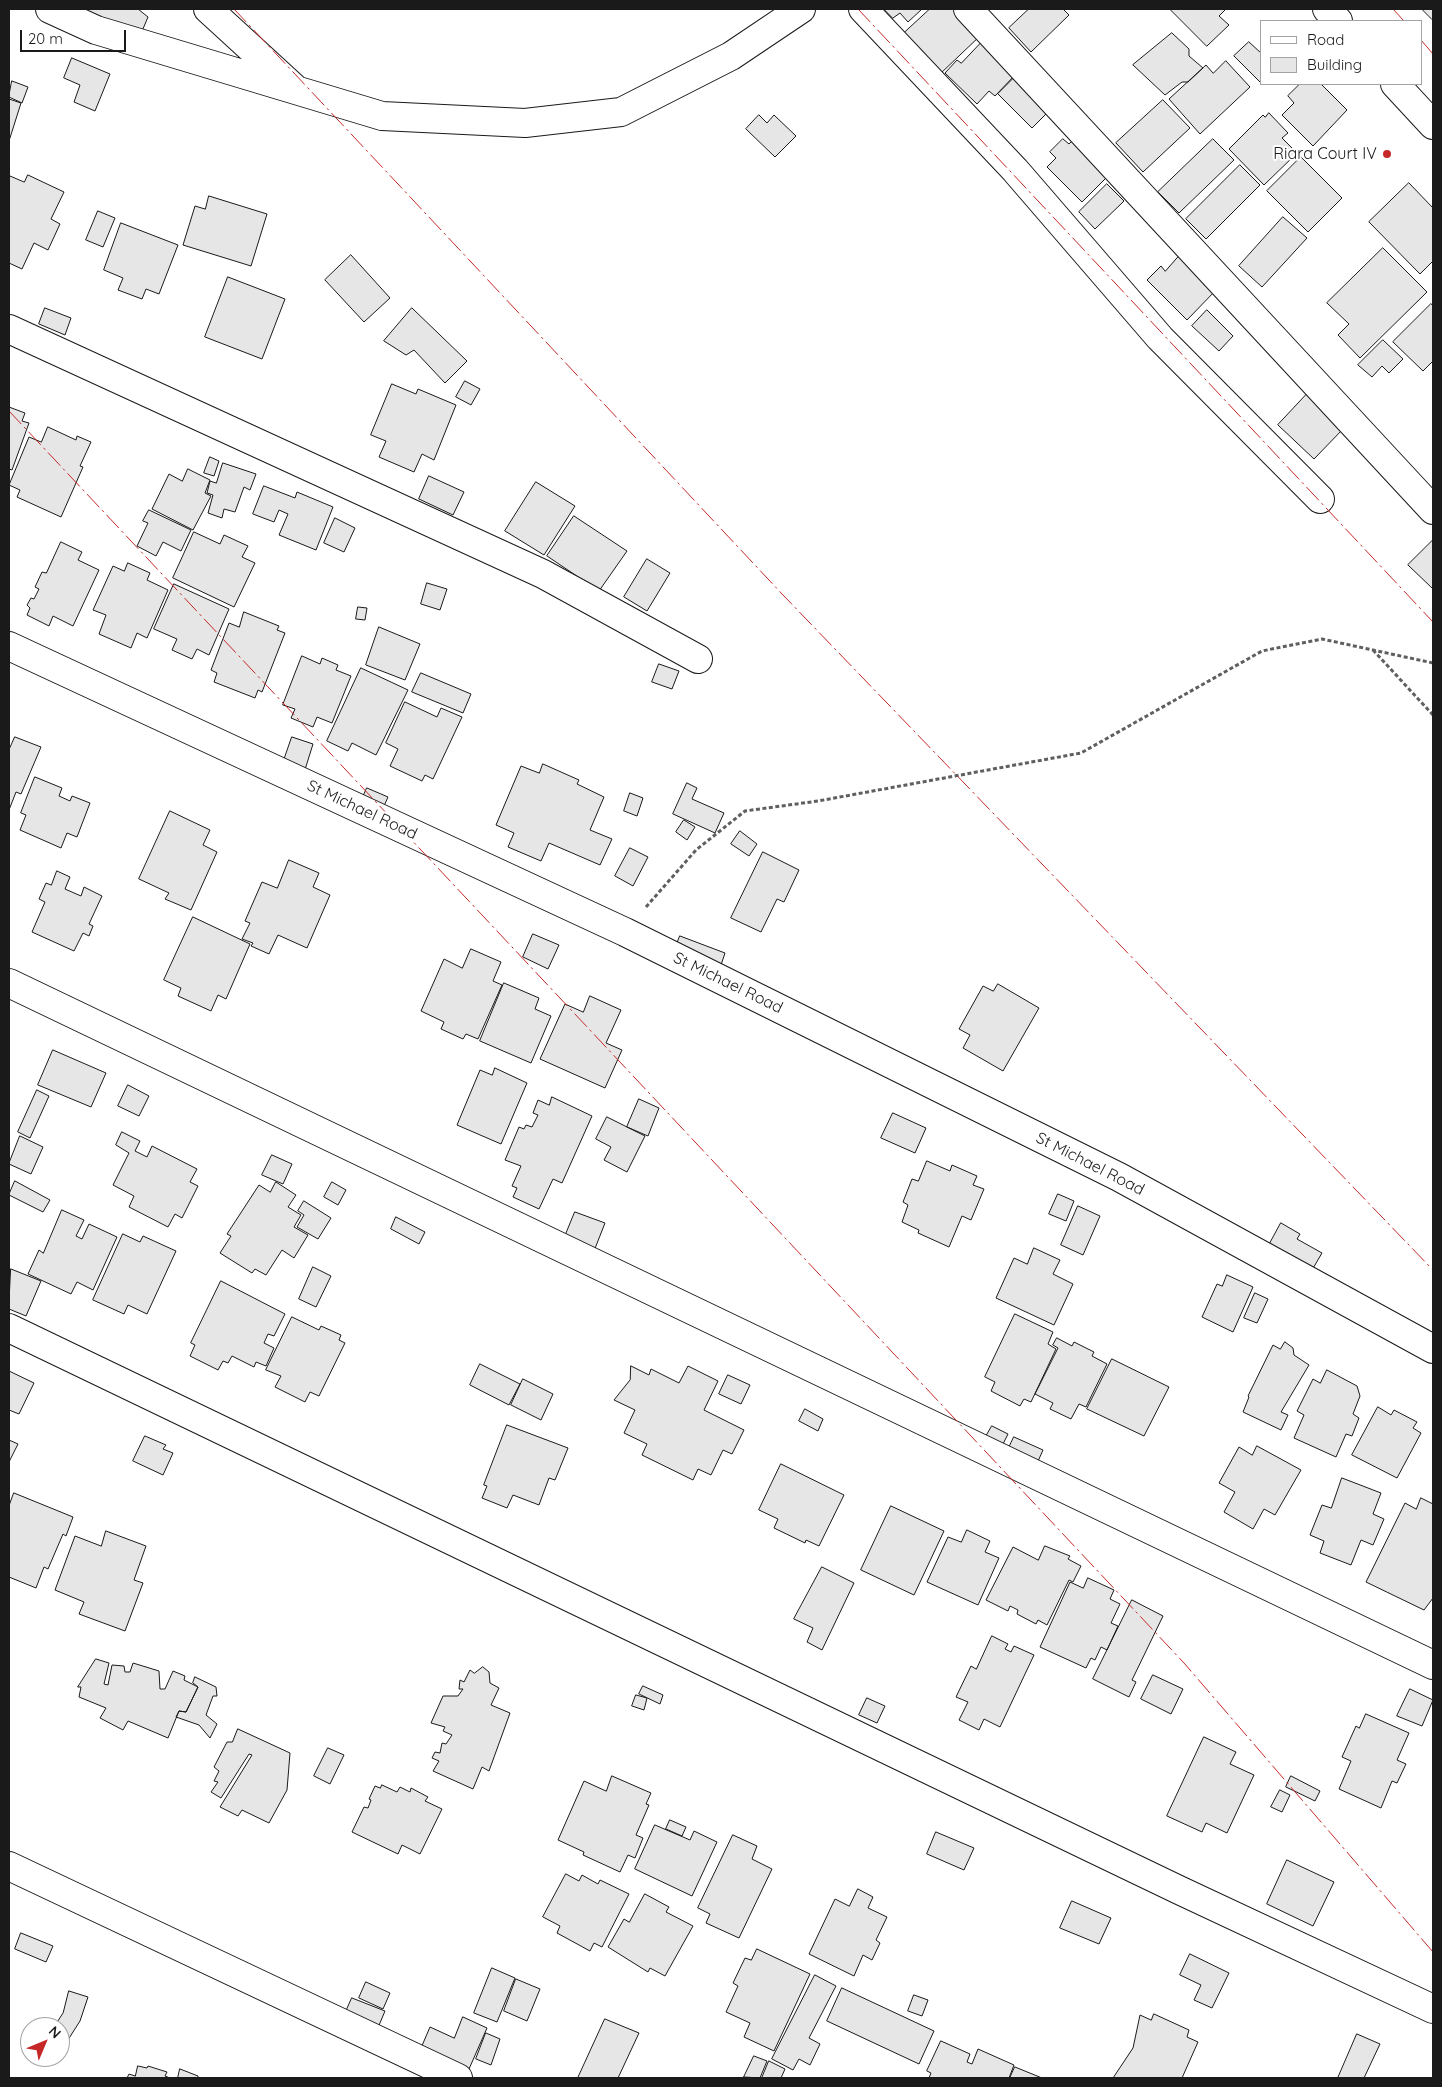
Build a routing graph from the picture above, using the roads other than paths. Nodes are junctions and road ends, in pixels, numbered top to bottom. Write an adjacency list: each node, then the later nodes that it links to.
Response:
1 (50, 9): 9 (street)
2 (208, 9): 9 (street)
3 (801, 9): 9 (street)
4 (863, 9): 12 (street)
5 (968, 9): 13 (street)
6 (1326, 9): 7 (street)
7 (1337, 20)
8 (1396, 85): 10 (street)
9 (298, 91)
10 (1433, 125)
11 (9, 329): 15 (street)
12 (1320, 499)
13 (1433, 510)
14 (9, 646): 18 (street, St Michael Road)
15 (698, 659)
16 (9, 983): 19 (street)
17 (9, 1328): 21 (street)
18 (1433, 1349)
19 (1433, 1665)
20 (9, 1866): 22 (street)
21 (1433, 2009)
22 (458, 2078)

